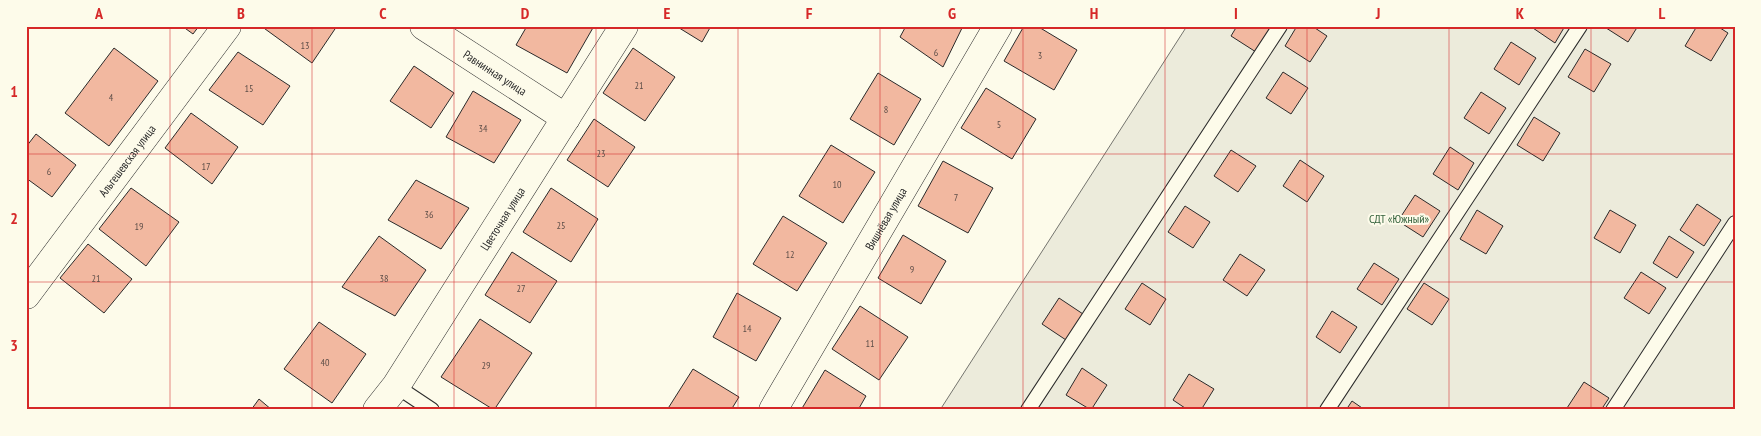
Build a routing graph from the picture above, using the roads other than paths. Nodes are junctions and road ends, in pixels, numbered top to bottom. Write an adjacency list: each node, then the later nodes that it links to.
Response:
1 (227, 26): 9 (street, Альгешевская улица)
2 (424, 26): 7 (street, Равнинная улица)
3 (624, 26): 7 (street, Цветочная улица)
4 (998, 26): 13 (street, Вишнёвая улица)
5 (1280, 26): 14 (lane)
6 (1580, 26): 15 (lane)
7 (566, 118): 10 (street, Цветочная улица)
8 (1735, 223): 16 (lane)
9 (26, 295)
10 (396, 386): 11 (street, Цветочная улица); 12 (lane)
11 (377, 410)
12 (432, 410)
13 (773, 410)
14 (1028, 410)
15 (1327, 410)
16 (1613, 410)

